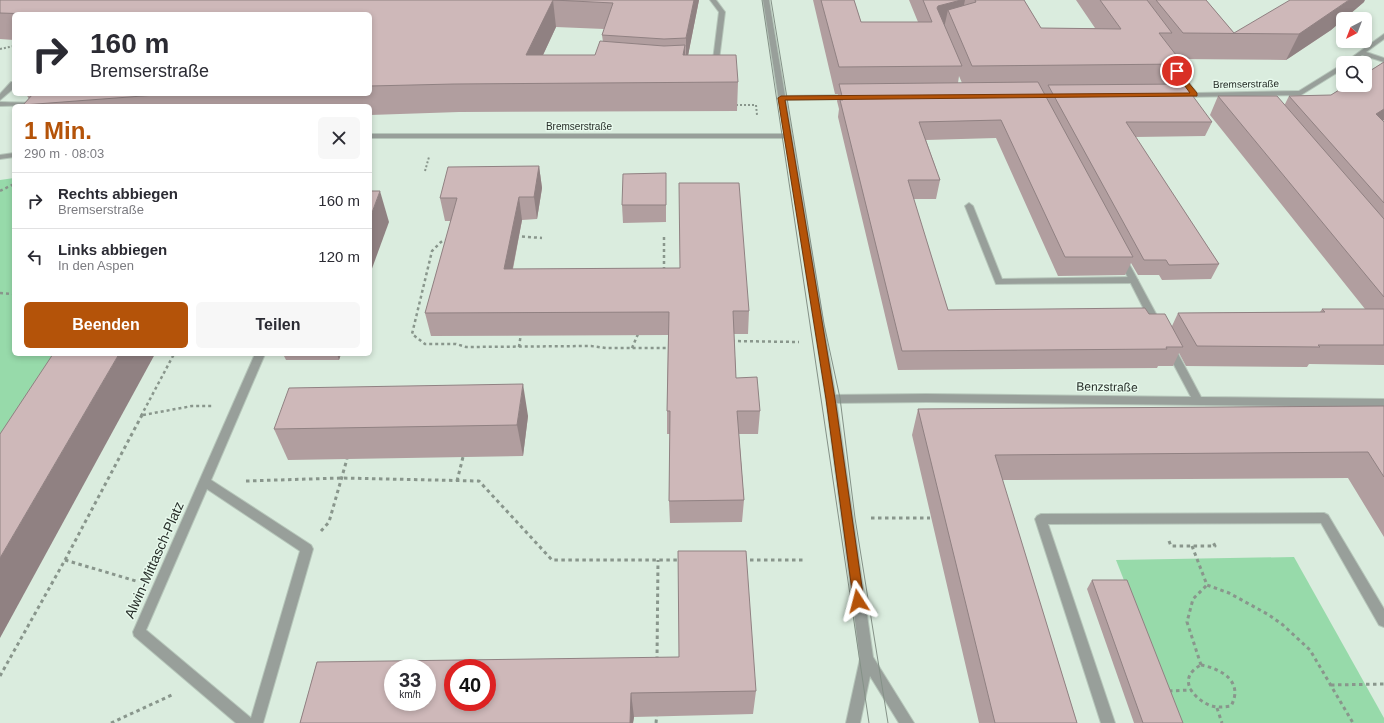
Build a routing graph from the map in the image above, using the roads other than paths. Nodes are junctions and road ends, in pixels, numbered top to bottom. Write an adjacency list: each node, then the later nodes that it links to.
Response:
1 (713, 0): 8 (street)
2 (766, 0): 15 (street)
3 (1384, 36): 4 (street)
4 (1363, 53): 5 (street); 7 (street)
5 (1358, 56)
6 (1166, 57): 12 (street)
7 (1384, 60)
8 (708, 69)
9 (1336, 70): 12 (street, Bremserstraße)
10 (12, 87): 14 (street)
11 (1171, 95): 12 (street, Bremserstraße)
12 (1195, 95)
13 (857, 97): 15 (street)
14 (0, 98)
15 (781, 98): 19 (street)
16 (0, 104): 17 (street)
17 (12, 104)
18 (372, 136): 19 (street, Bremserstraße)
19 (788, 136): 26 (street)
20 (12, 156): 21 (street)
21 (0, 157)
22 (969, 206): 24 (street)
23 (1118, 252): 24 (street)
24 (1133, 280): 27 (street)
25 (259, 356): 29 (street, Alwin-Mittasch-Platz)
26 (830, 399): 27 (street, Benzstraße); 31 (street)
27 (1198, 401): 28 (street, Benzstraße)
28 (1384, 403)
29 (205, 482): 32 (street, Alwin-Mittasch-Platz); 33 (street)
30 (1384, 621): 36 (street)
31 (867, 659): 34 (street); 35 (street)
32 (246, 723)
33 (256, 723)
34 (853, 723)
35 (907, 723)
36 (1108, 723)

